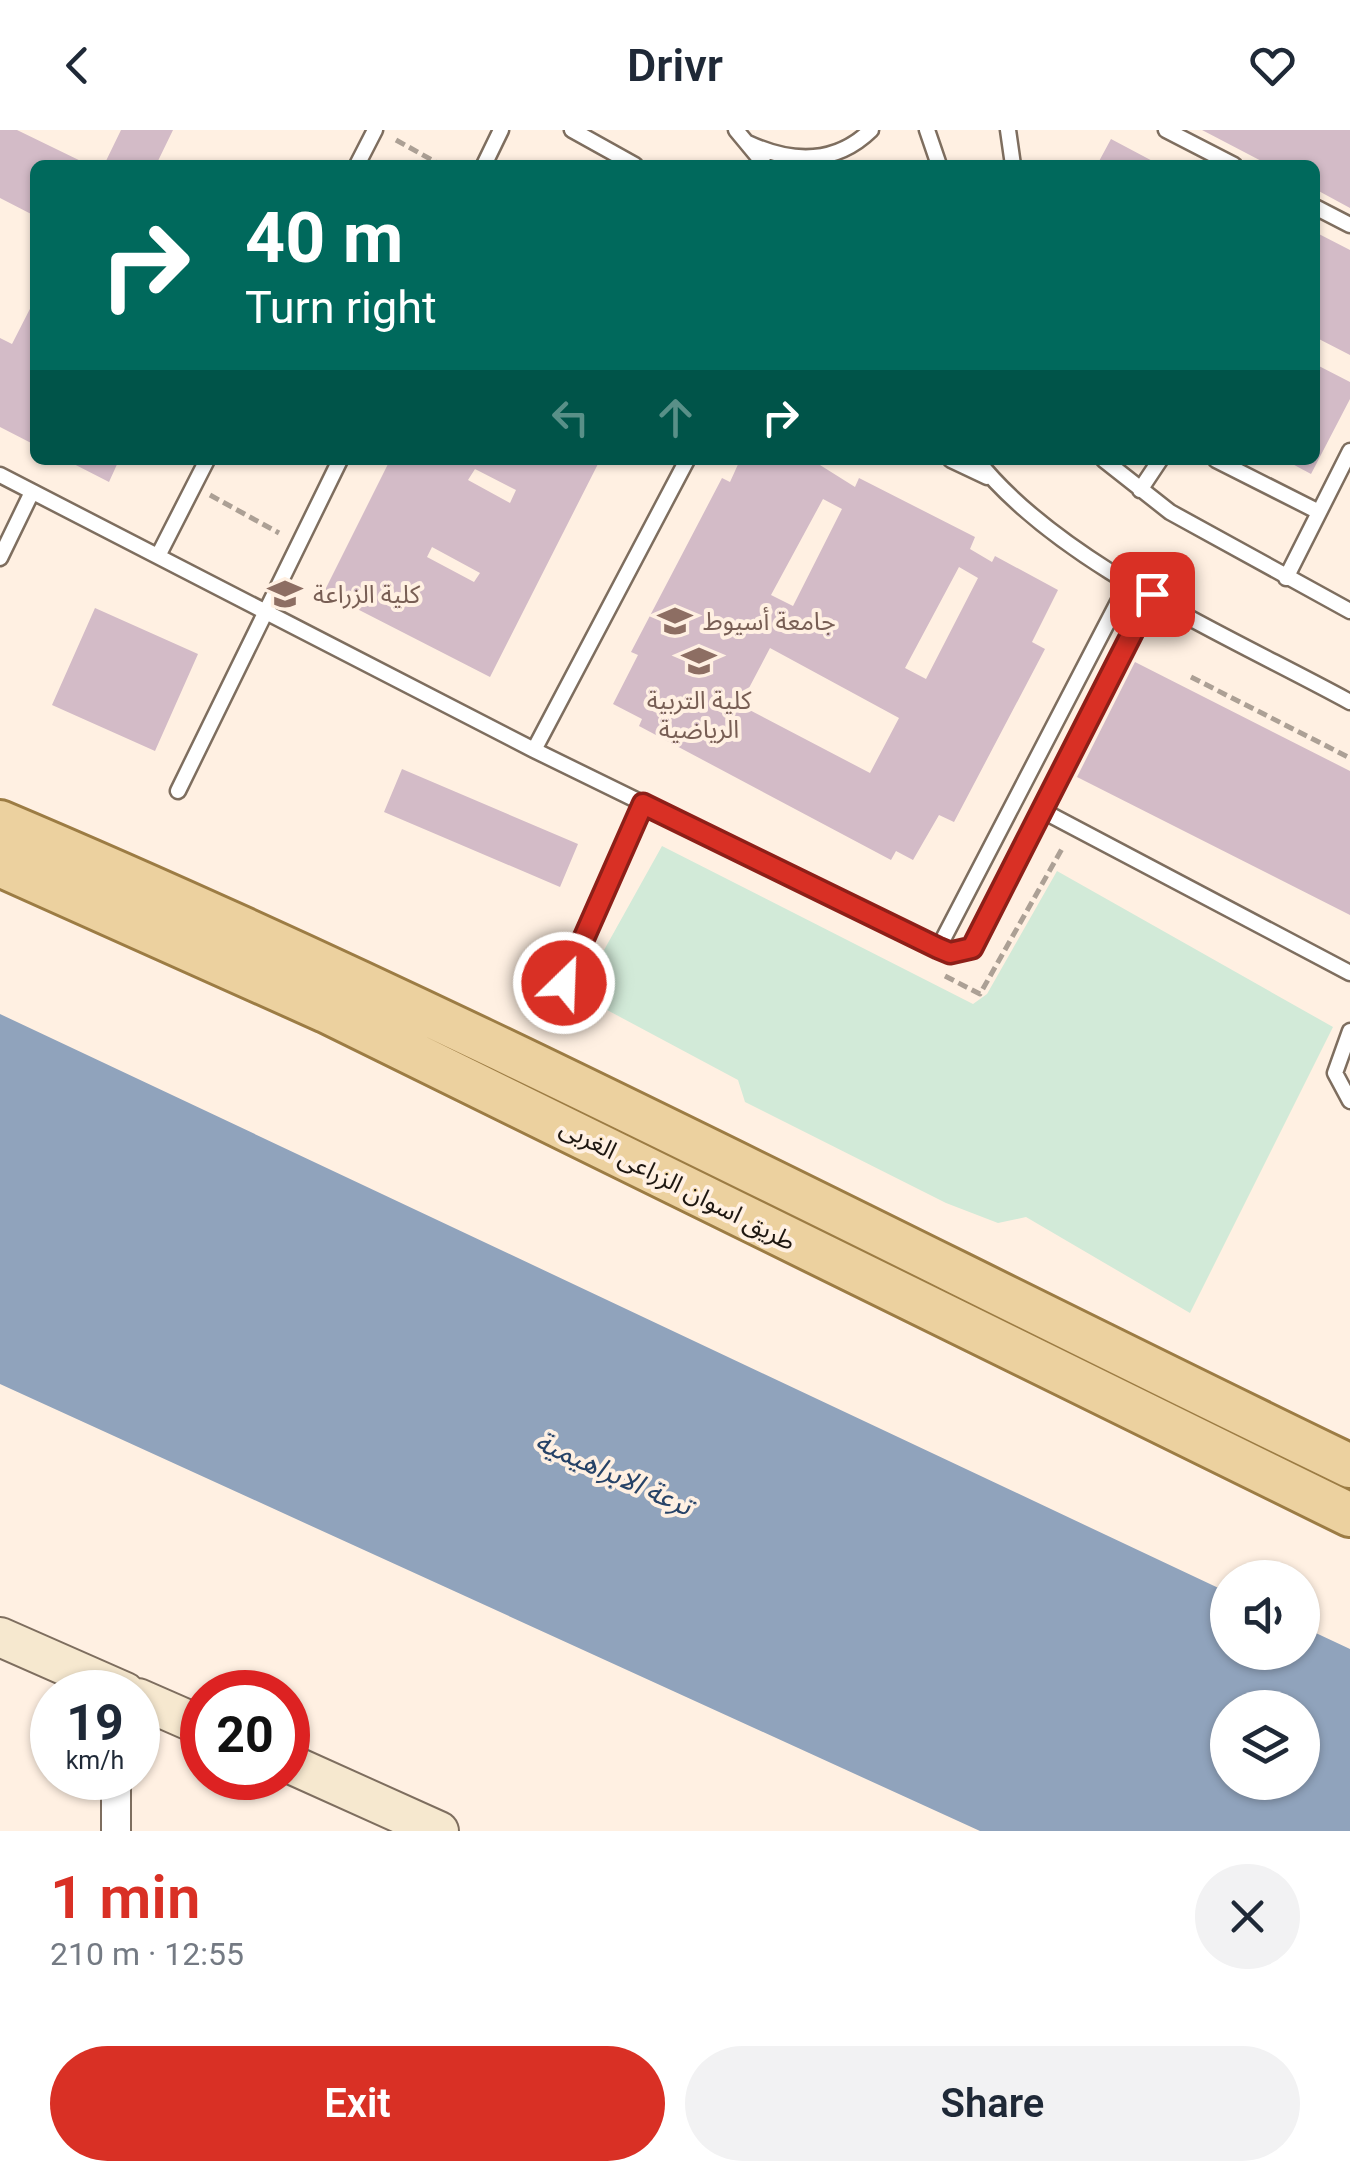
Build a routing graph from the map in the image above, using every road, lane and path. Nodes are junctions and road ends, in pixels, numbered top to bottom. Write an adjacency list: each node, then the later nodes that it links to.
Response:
1 (375, 130): 11 (lane)
2 (502, 130): 13 (lane)
3 (572, 130): 14 (lane)
4 (736, 130): 10 (lane)
5 (870, 130): 10 (lane)
6 (927, 130): 16 (lane)
7 (1008, 130): 17 (lane)
8 (1166, 130): 18 (lane)
9 (394, 139): 12 (path)
10 (748, 143): 15 (lane)
11 (360, 160)
12 (433, 160)
13 (487, 160)
14 (625, 160)
15 (762, 160)
16 (937, 160)
17 (1012, 160)
18 (1224, 160)
19 (1320, 210): 20 (lane)
20 (1350, 225)
21 (1350, 451): 35 (lane)
22 (204, 465): 32 (lane)
23 (338, 465): 36 (lane)
24 (684, 465): 46 (lane)
25 (962, 465): 31 (lane)
26 (981, 465): 31 (lane)
27 (1110, 465): 33 (lane)
28 (1157, 465): 33 (lane)
29 (1226, 465): 35 (lane)
30 (0, 475): 34 (lane)
31 (993, 480): 40 (lane)
32 (194, 486): 36 (path); 38 (lane)
33 (1140, 490): 39 (lane)
34 (32, 492): 37 (lane); 38 (lane)
35 (1319, 512): 39 (lane)
36 (299, 544): 43 (lane)
37 (2, 550)
38 (158, 556): 43 (lane)
39 (1286, 578): 42 (lane)
40 (1129, 580): 41 (lane); 53 (lane)
41 (1152, 594): 45 (lane); 50 (lane)
42 (1350, 611)
43 (266, 612): 46 (lane); 48 (lane)
44 (1191, 676): 47 (path)
45 (1350, 702)
46 (534, 750): 49 (lane)
47 (1350, 758)
48 (178, 791)
49 (643, 804): 53 (lane); 55 (lane)
50 (1044, 811): 53 (lane); 54 (lane)
51 (0, 822): 58 (main road, طريق اسوان الزراعى الغربى)
52 (0, 865): 59 (main road, طريق اسوان الزراعى الغربى)
53 (938, 948)
54 (1350, 973)
55 (564, 983)
56 (1350, 1031): 57 (lane)
57 (1350, 1101)
58 (1350, 1466)
59 (1350, 1515)
60 (0, 1637): 61 (street)
61 (73, 1670)
62 (310, 1773): 65 (street)
63 (116, 1800): 64 (street)
64 (116, 1831)
65 (439, 1831)

